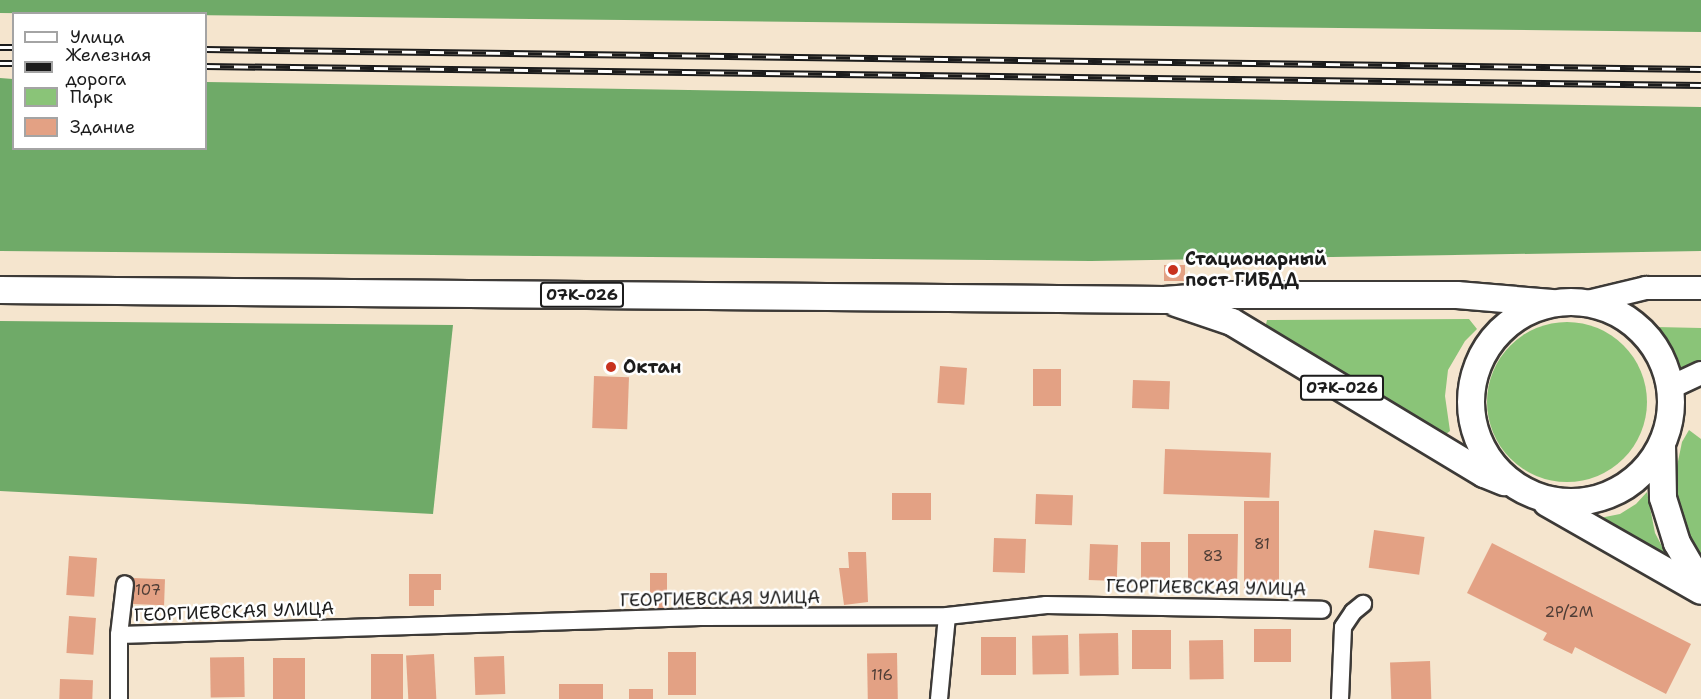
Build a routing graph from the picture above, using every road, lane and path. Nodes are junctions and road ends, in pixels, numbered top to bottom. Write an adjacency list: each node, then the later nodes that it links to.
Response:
1 (1701, 288): 4 (main road)
2 (0, 290): 3 (main road, 07К-026)
3 (1164, 300): 5 (main road, 07К-026); 9 (main road, 07К-026)
4 (1588, 302): 5 (main road); 7 (main road)
5 (1552, 303): 9 (main road)
6 (1701, 373): 7 (main road)
7 (1671, 387): 8 (main road)
8 (1662, 445): 10 (main road); 12 (main road)
9 (1515, 486): 10 (main road)
10 (1539, 498): 13 (main road)
11 (125, 584): 17 (street)
12 (1701, 584)
13 (1701, 591)
14 (1363, 604): 20 (street)
15 (1322, 610): 16 (street, ГЕОРГИЕВСКАЯ УЛИЦА)
16 (946, 616): 17 (street, ГЕОРГИЕВСКАЯ УЛИЦА); 19 (street)
17 (119, 635): 18 (street)
18 (119, 699)
19 (939, 699)
20 (1341, 699)

